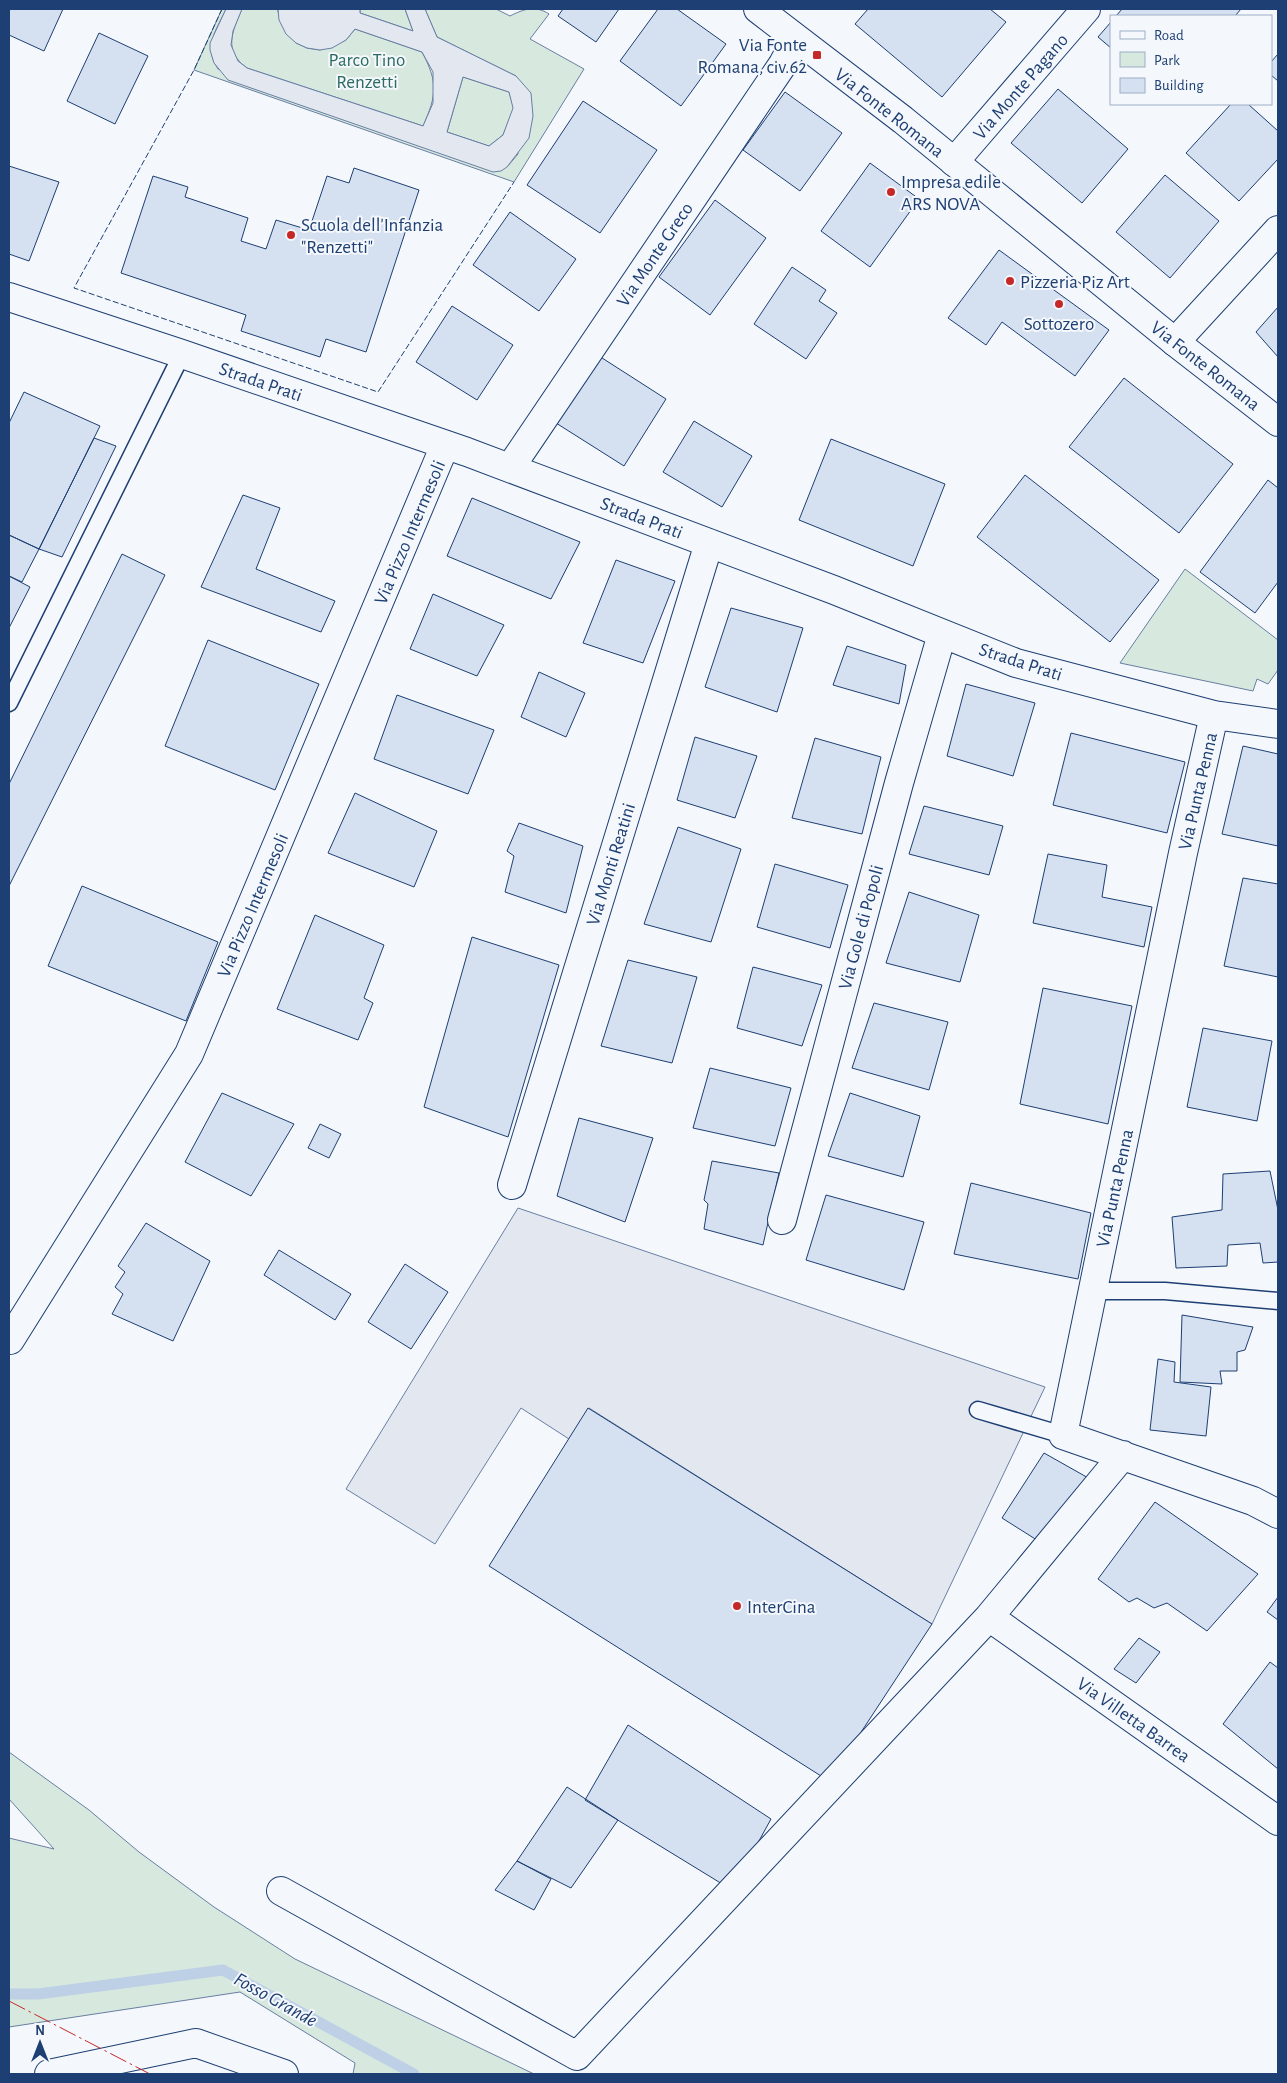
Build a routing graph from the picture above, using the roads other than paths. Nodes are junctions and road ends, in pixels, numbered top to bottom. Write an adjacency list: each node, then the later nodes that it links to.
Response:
1 (758, 9): 3 (street, Via Fonte Romana)
2 (1086, 9): 4 (street, Via Monte Pagano)
3 (796, 40): 4 (street, Via Fonte Romana); 11 (street, Via Monte Greco)
4 (954, 162): 7 (street, Via Fonte Romana)
5 (1278, 230): 7 (street)
6 (9, 297): 8 (street, Strada Prati)
7 (1175, 342): 9 (street, Via Fonte Romana)
8 (182, 354): 10 (street, Strada Prati); 14 (lane)
9 (1278, 422)
10 (445, 445): 11 (street, Strada Prati); 21 (street, Via Pizzo Intermesoli)
11 (510, 468): 12 (street, Strada Prati)
12 (709, 543): 13 (street, Strada Prati); 17 (street, Via Monti Reatini)
13 (942, 634): 15 (street, Strada Prati); 18 (street, Via Gole di Popoli)
14 (9, 702)
15 (1214, 716): 16 (street, Strada Prati); 19 (street, Via Punta Penna)
16 (1278, 724)
17 (512, 1185)
18 (782, 1220)
19 (1093, 1291): 20 (lane); 23 (street, Via Punta Penna)
20 (1278, 1301)
21 (10, 1340)
22 (978, 1410): 23 (lane)
23 (1063, 1435): 24 (street)
24 (1123, 1454): 25 (street); 26 (street)
25 (1278, 1514)
26 (989, 1617): 27 (street, Via Villetta Barrea); 28 (street)
27 (1278, 1821)
28 (281, 1892)
29 (49, 2074): 30 (street)
30 (284, 2074)

